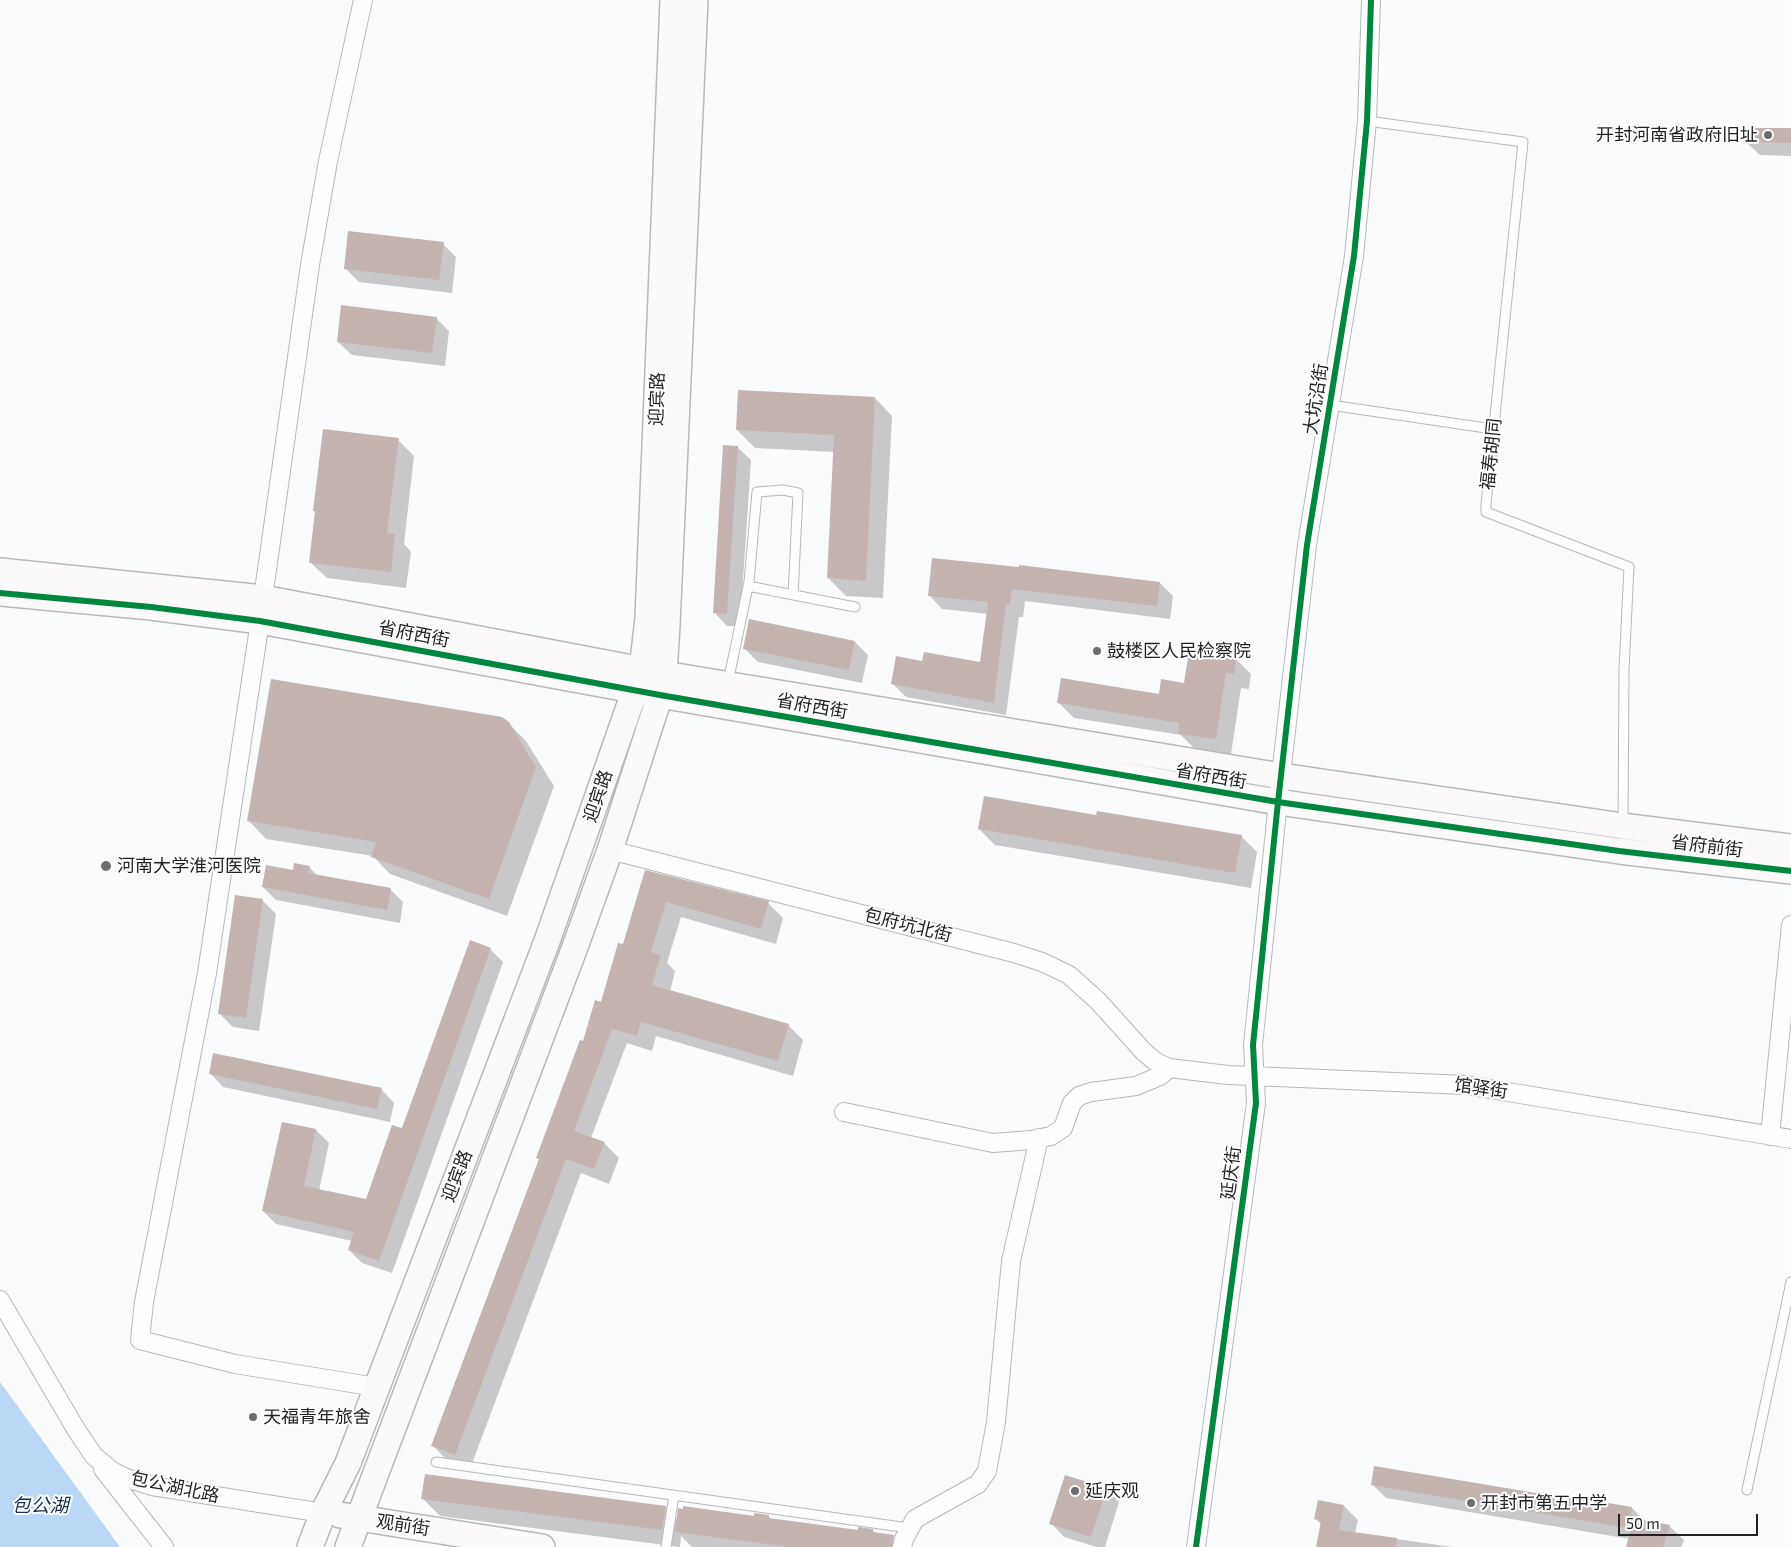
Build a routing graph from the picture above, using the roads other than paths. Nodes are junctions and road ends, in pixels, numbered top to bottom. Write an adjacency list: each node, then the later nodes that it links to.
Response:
1 (363, 0): 13 (street)
2 (673, 0): 14 (street, 迎宾路)
3 (695, 0): 14 (street, 迎宾路)
4 (1372, 0): 5 (street, 大坑沿街)
5 (1367, 121): 6 (street, 大坑沿街); 7 (lane, 福寿胡同)
6 (1330, 405): 7 (lane); 16 (street, 大坑沿街)
7 (1493, 429): 18 (lane, 福寿胡同)
8 (0, 571): 13 (street, 省府西街)
9 (748, 586): 11 (lane); 11 (lane); 15 (lane)
10 (0, 593): 13 (street, 省府西街)
11 (793, 595): 12 (lane)
12 (855, 607)
13 (262, 610): 14 (street, 省府西街); 32 (street)
14 (650, 682): 15 (street, 省府西街); 17 (street, 省府西街); 20 (street, 迎宾路); 32 (street, 迎宾路)
15 (728, 684): 16 (street, 省府西街)
16 (1281, 776): 17 (street, 大坑沿街); 18 (street, 省府西街)
17 (1278, 802): 21 (street, 省府西街); 25 (street, 延庆街)
18 (1623, 826): 19 (street, 省府前街)
19 (1791, 847)
20 (610, 850): 24 (street, 包府坑北街); 38 (street, 迎宾路)
21 (1619, 851): 22 (street, 省府前街)
22 (1791, 871)
23 (1791, 925): 27 (street)
24 (1169, 1068): 25 (street, 馆驿街); 28 (street)
25 (1254, 1076): 27 (street, 馆驿街); 46 (street, 延庆街)
26 (844, 1112): 28 (street)
27 (1770, 1136): 29 (street, 馆驿街)
28 (1039, 1138): 39 (street)
29 (1791, 1139)
30 (1791, 1282): 35 (lane)
31 (0, 1300): 33 (street, 包公湖北路)
32 (376, 1387): 37 (street, 迎宾路)
33 (94, 1456): 37 (street, 包公湖北路); 40 (street)
34 (436, 1462): 36 (lane)
35 (1747, 1490)
36 (674, 1495): 39 (lane); 44 (lane)
37 (323, 1513): 38 (street, 观前街); 41 (street, 迎宾路)
38 (357, 1518): 42 (street, 迎宾路); 43 (street, 观前街)
39 (909, 1528): 45 (street)
40 (164, 1547)
41 (310, 1547)
42 (348, 1547)
43 (542, 1547)
44 (666, 1547)
45 (902, 1547)
46 (1196, 1547)

